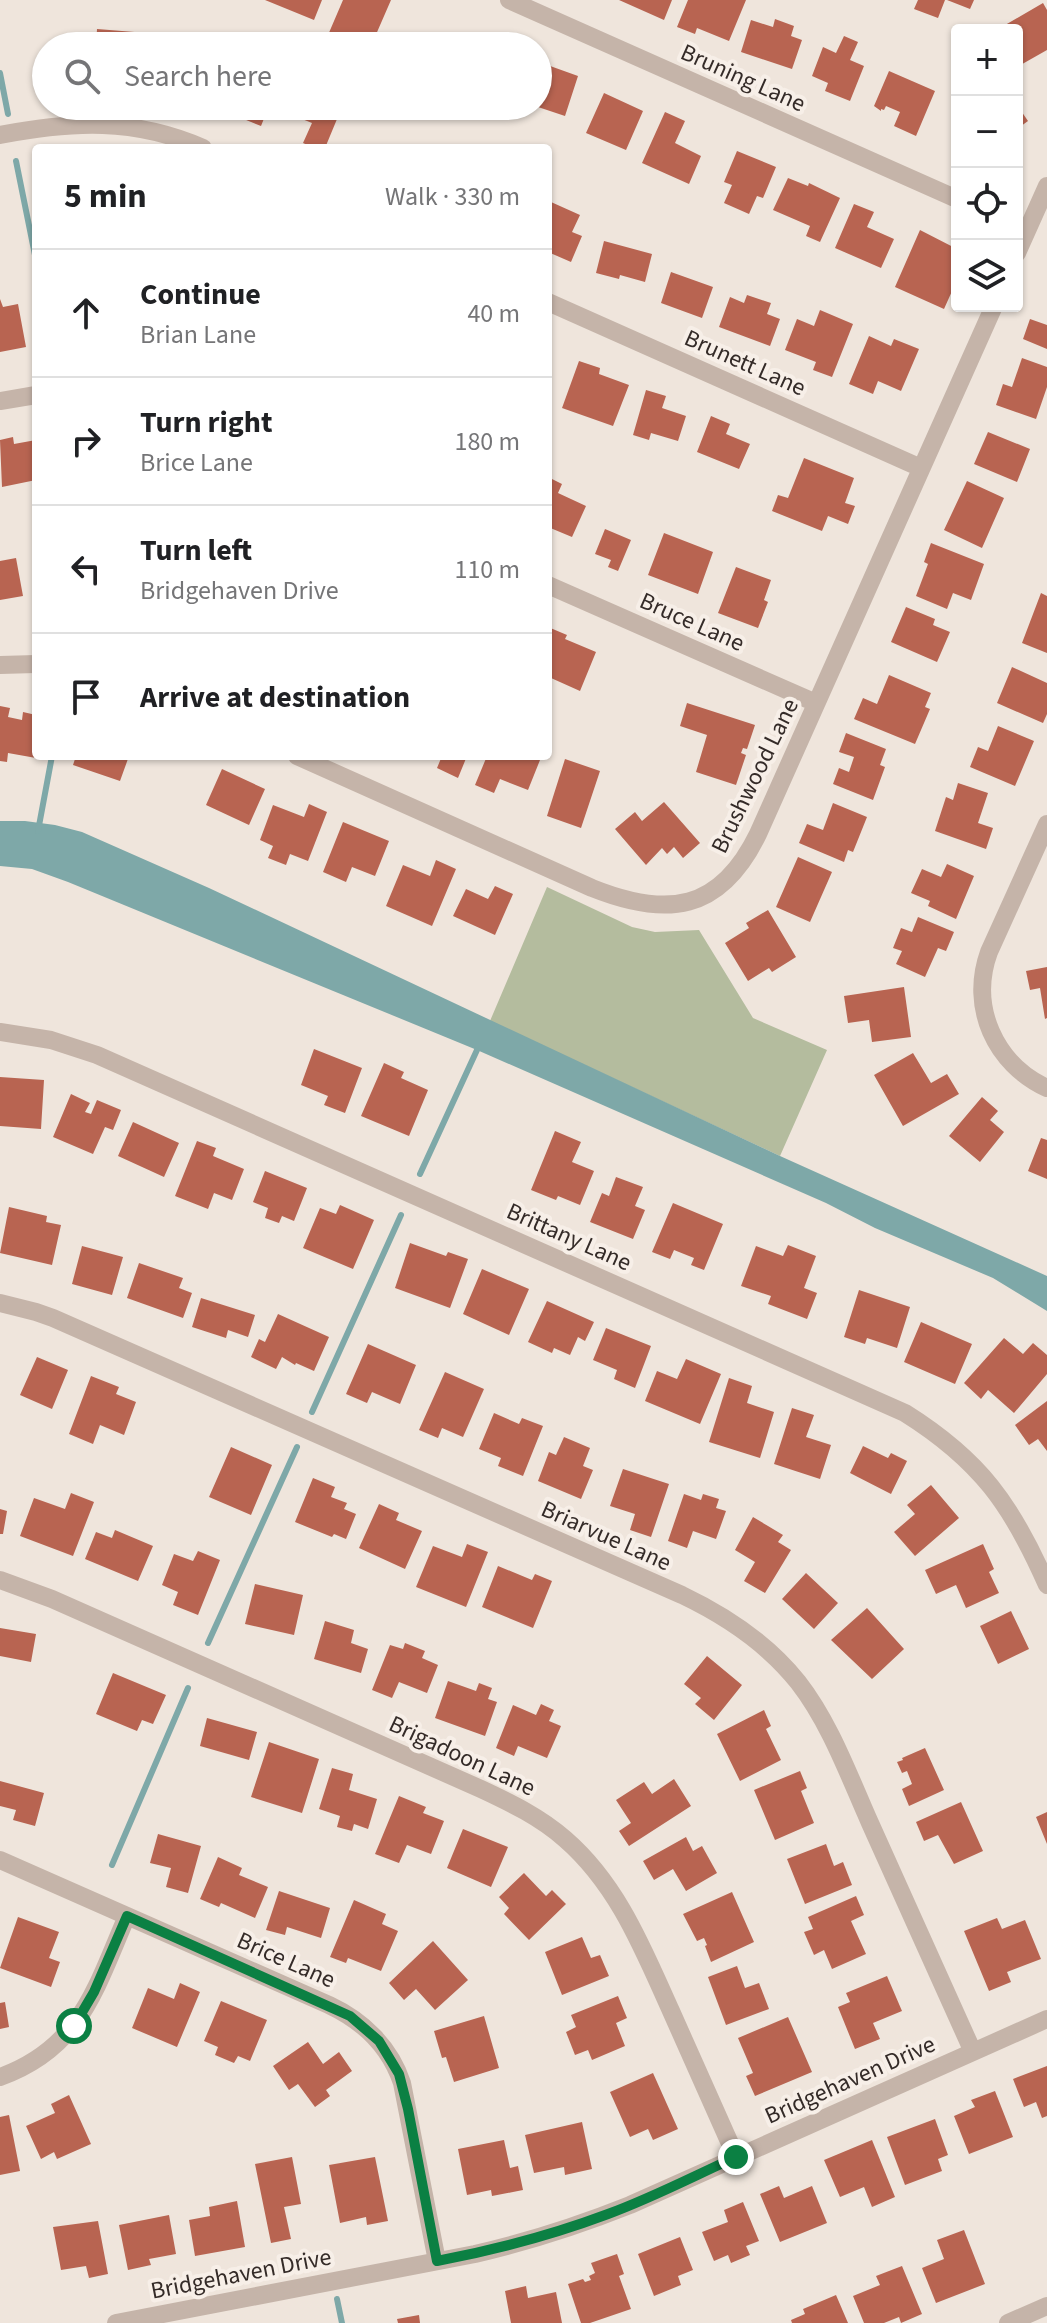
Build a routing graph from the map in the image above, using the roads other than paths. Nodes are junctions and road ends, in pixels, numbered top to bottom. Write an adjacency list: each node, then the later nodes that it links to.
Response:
1 (509, 0): 5 (street, Bruning Lane)
2 (0, 135): 3 (street)
3 (192, 144)
4 (1047, 186): 6 (street)
5 (951, 196)
6 (1023, 226)
7 (552, 304): 11 (street, Brunett Lane)
8 (991, 312): 11 (street, Brushwood Lane)
9 (32, 396): 10 (street)
10 (0, 401)
11 (921, 468): 15 (street, Brushwood Lane)
12 (552, 587): 15 (street, Bruce Lane)
13 (32, 664): 14 (street)
14 (0, 665)
15 (816, 703): 16 (street, Brushwood Lane)
16 (306, 760)
17 (1047, 824): 19 (street)
18 (0, 1032): 22 (street, Brittany Lane)
19 (1047, 1088)
20 (0, 1303): 26 (street, Briarvue Lane)
21 (0, 1580): 28 (street, Brigadoon Lane)
22 (1047, 1585)
23 (0, 1860): 24 (street, Brice Lane)
24 (127, 1916): 27 (street); 29 (street, Brice Lane)
25 (1047, 2019): 26 (street, Bridgehaven Drive)
26 (973, 2052): 28 (street, Bridgehaven Drive)
27 (0, 2077)
28 (736, 2157): 29 (street, Bridgehaven Drive)
29 (437, 2261): 31 (street, Bridgehaven Drive)
30 (1047, 2306): 32 (street)
31 (116, 2323)
32 (1008, 2323)

